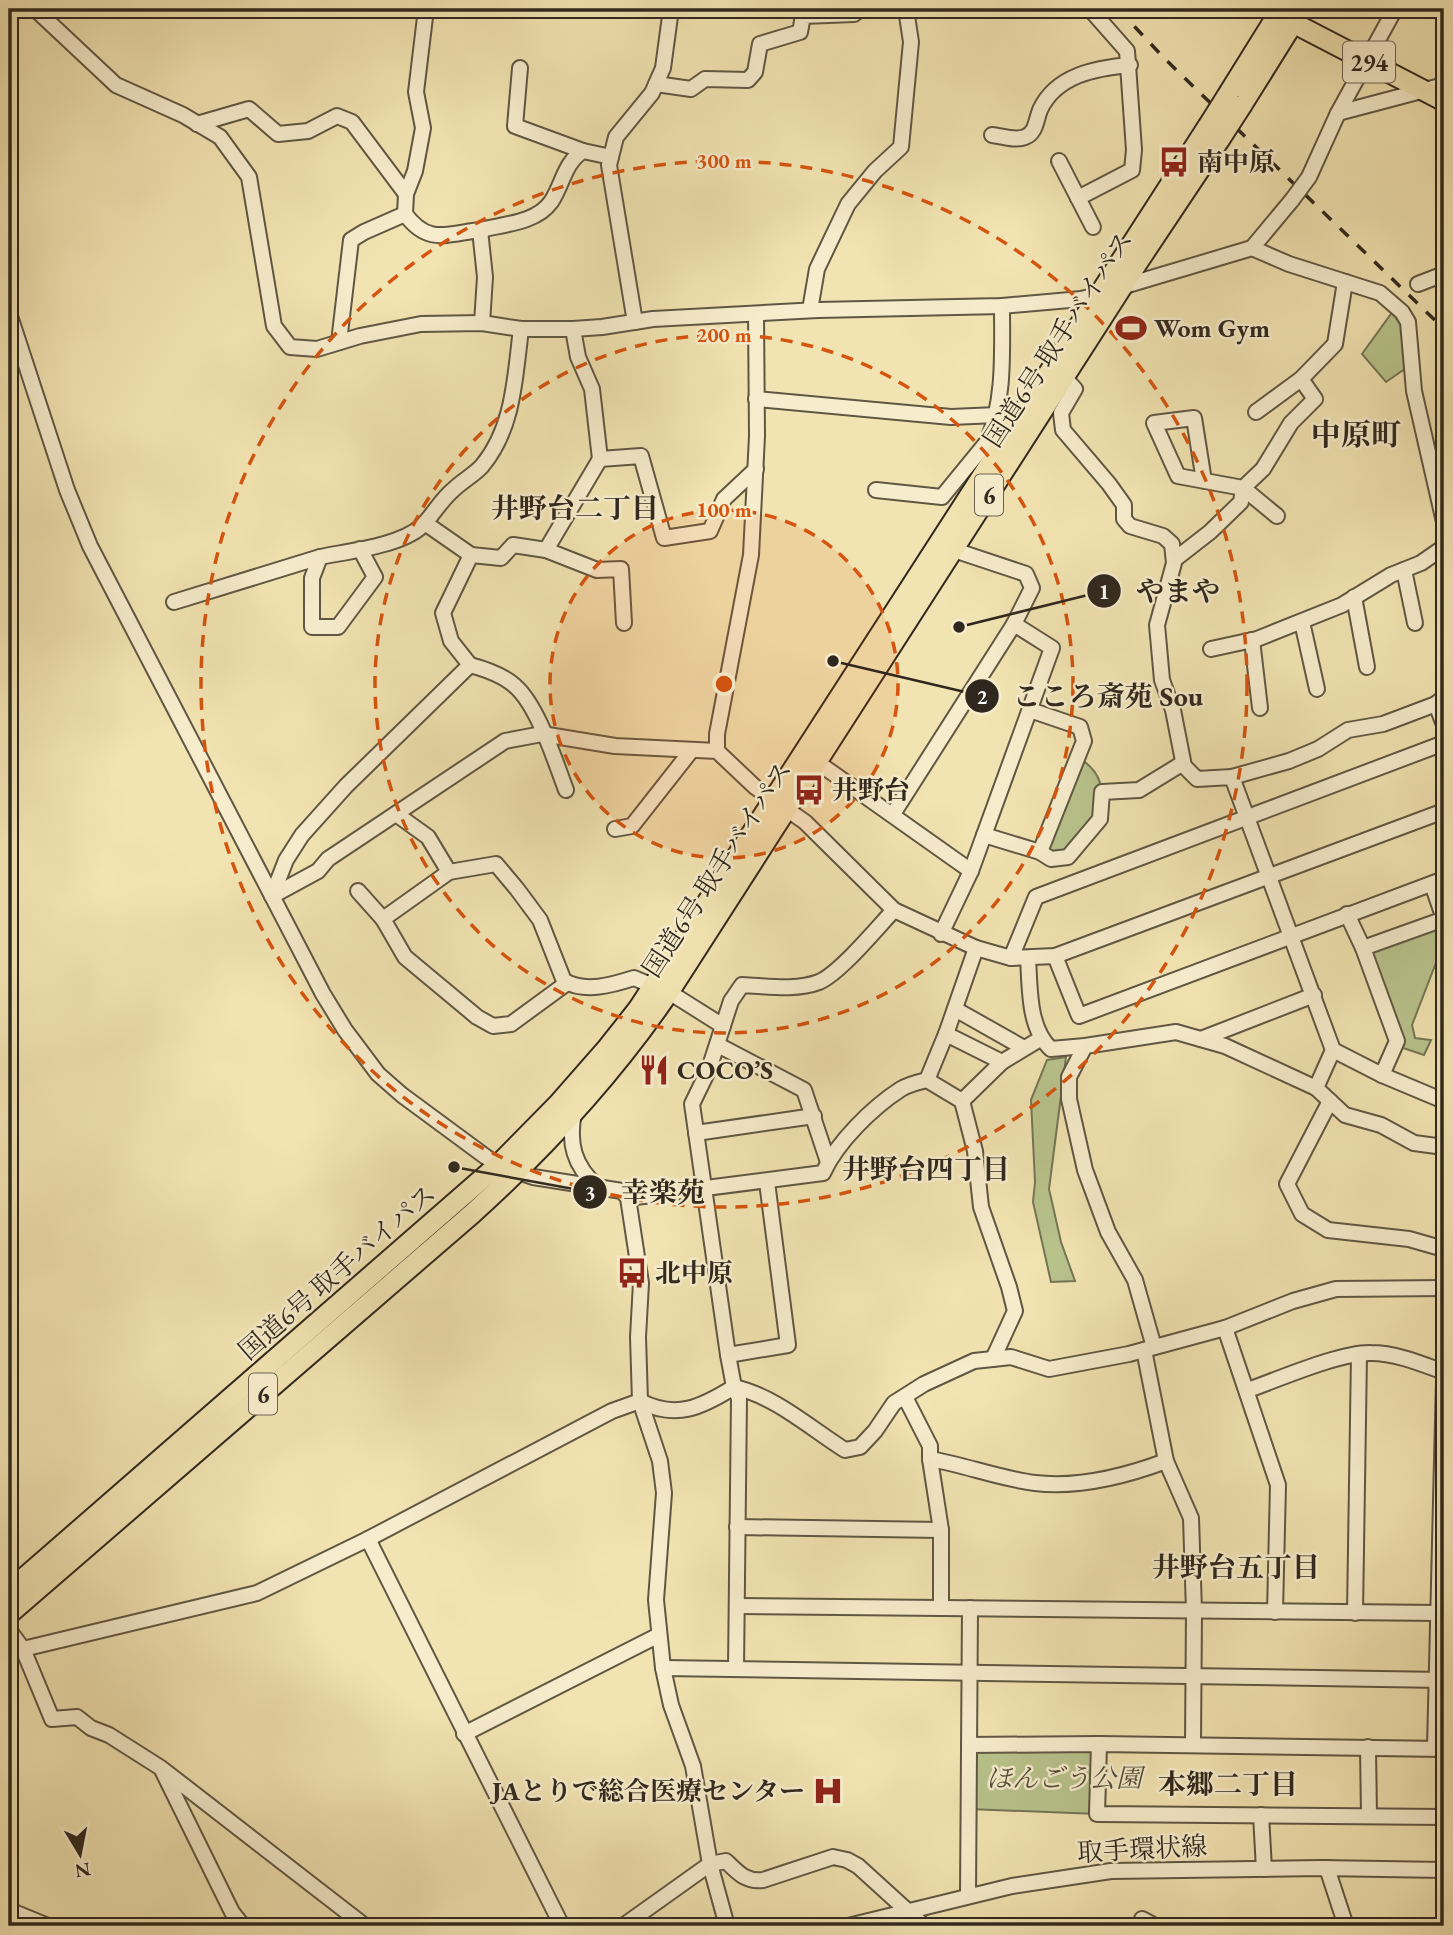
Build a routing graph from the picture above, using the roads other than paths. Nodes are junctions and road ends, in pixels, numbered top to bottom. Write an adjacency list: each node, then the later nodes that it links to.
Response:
1 (35, 9): 17 (street)
2 (426, 9): 23 (street)
3 (671, 9): 12 (street)
4 (860, 9): 12 (street)
5 (906, 9): 35 (street)
6 (1090, 9): 10 (street)
7 (1395, 9): 9 (street)
8 (1288, 14): 9 (highway, 294); 18 (highway, 国道6号 取手バイパス / 6, bridge)
9 (1366, 60): 14 (highway, 294); 16 (street)
10 (1129, 65): 19 (street); 24 (street)
11 (520, 68): 20 (street)
12 (656, 84): 21 (street)
13 (1444, 85): 14 (street)
14 (1423, 90): 15 (highway, 294); 16 (street)
15 (1444, 101)
16 (1338, 113): 28 (street, bridge)
17 (197, 124): 23 (street); 42 (street)
18 (1214, 132): 32 (highway, 国道6号 取手バイパス / 6); 33 (highway, 国道6号 取手バイパス / 6)
19 (992, 135)
20 (583, 152): 21 (street); 27 (street)
21 (611, 157): 38 (street)
22 (1059, 161): 24 (street)
23 (406, 194): 25 (street)
24 (1078, 198): 26 (street)
25 (405, 214): 27 (street); 42 (street)
26 (1093, 227)
27 (480, 230): 39 (street)
28 (1252, 248): 30 (street); 32 (street)
29 (1443, 273): 31 (street)
30 (1345, 282): 44 (street); 55 (street)
31 (1418, 284)
32 (1123, 286): 33 (street); 43 (highway, 国道6号 取手バイパス / 6)
33 (1097, 295): 34 (street); 48 (highway, 国道6号 取手バイパス / 6)
34 (1002, 306): 35 (street); 47 (street)
35 (810, 310): 37 (street)
36 (9, 313): 101 (street)
37 (756, 314): 38 (street); 45 (street)
38 (635, 322): 41 (street)
39 (482, 323): 40 (street); 42 (street)
40 (521, 329): 41 (street); 56 (street)
41 (573, 329): 49 (street)
42 (339, 342)
43 (1065, 377): 60 (highway, 国道6号 取手バイパス / 6); 63 (street)
44 (1301, 379): 46 (street); 52 (street)
45 (756, 399): 47 (street); 50 (street)
46 (1256, 412)
47 (997, 415): 48 (street)
48 (992, 446): 53 (street); 88 (highway, 国道6号 取手バイパス / 6)
49 (600, 459): 50 (street); 59 (street)
50 (756, 469): 83 (street)
51 (1204, 481): 51 (street); 52 (street)
52 (1243, 488): 54 (street); 63 (street)
53 (876, 490)
54 (1277, 516)
55 (1444, 522)
56 (425, 523): 58 (street); 61 (street)
57 (1444, 547): 64 (street)
58 (360, 549): 62 (street); 62 (street)
59 (546, 550): 61 (street); 68 (street)
60 (954, 550): 70 (street); 84 (highway, 国道6号 取手バイパス / 6)
61 (471, 555): 73 (street)
62 (320, 557): 66 (street)
63 (1174, 560): 85 (street)
64 (1404, 570): 65 (street); 69 (street)
65 (1354, 597): 67 (street); 74 (street)
66 (174, 602)
67 (1302, 622): 71 (street); 75 (street)
68 (624, 623)
69 (1415, 623)
70 (1014, 624): 78 (street); 91 (street)
71 (1252, 640): 72 (street); 77 (street)
72 (1211, 649)
73 (470, 665): 80 (street); 101 (street)
74 (1367, 667)
75 (1317, 689)
76 (1440, 700): 79 (street); 86 (street)
77 (1260, 708)
78 (1030, 710): 94 (street); 95 (street)
79 (1444, 725)
80 (546, 735): 82 (street); 87 (street); 90 (street)
81 (1444, 743): 92 (street)
82 (691, 751): 83 (street); 93 (street)
83 (716, 751): 88 (street)
84 (817, 762): 88 (highway, 国道6号 取手バイパス / 6); 91 (street)
85 (1183, 763): 86 (street); 95 (street)
86 (1232, 777): 92 (street)
87 (566, 790)
88 (780, 804): 102 (street); 114 (highway, 国道6号 取手バイパス / 6)
89 (1444, 811): 98 (street)
90 (396, 814): 97 (street); 101 (street)
91 (893, 814): 96 (street)
92 (1246, 817): 98 (street); 111 (street)
93 (615, 829)
94 (984, 835): 95 (street); 96 (street)
95 (1040, 852)
96 (971, 871): 106 (street)
97 (449, 872): 104 (street); 113 (street)
98 (1269, 875): 107 (street); 110 (street)
99 (1438, 881): 103 (street); 105 (street)
100 (358, 891): 104 (street)
101 (272, 896): 137 (street)
102 (894, 910): 106 (street); 117 (street)
103 (1347, 914): 107 (street); 109 (street)
104 (383, 919): 113 (street)
105 (1444, 919): 109 (street)
106 (942, 934): 108 (street)
107 (1292, 935): 110 (street); 115 (street)
108 (976, 948): 111 (street); 116 (street)
109 (1363, 948): 126 (street)
110 (1055, 956): 112 (street)
111 (1011, 958): 112 (street)
112 (1028, 958): 119 (street)
113 (568, 983): 114 (street)
114 (661, 989): 117 (street); 132 (highway, 国道6号 取手バイパス / 6); 137 (highway, 国道6号 取手バイパス / 6)
115 (1314, 995): 120 (street); 124 (street)
116 (955, 1009): 118 (street); 123 (street)
117 (723, 1026): 121 (street)
118 (946, 1034): 125 (street); 127 (street)
119 (1040, 1039): 122 (street); 123 (street)
120 (1200, 1039): 122 (street); 128 (street)
121 (718, 1045): 133 (street); 134 (street)
122 (1085, 1046): 145 (street)
123 (1024, 1048): 125 (street)
124 (1333, 1050): 126 (street); 128 (street)
125 (1002, 1062): 129 (street)
126 (1382, 1075): 131 (street)
127 (928, 1080): 129 (street); 136 (street)
128 (1316, 1088): 130 (street)
129 (962, 1101): 148 (street)
130 (1330, 1101): 135 (street); 142 (street)
131 (1444, 1101)
132 (575, 1113): 137 (highway, 国道6号 取手バイパス / 6); 139 (street)
133 (814, 1115): 134 (street); 136 (street)
134 (696, 1133): 140 (street)
135 (1444, 1147)
136 (828, 1162): 138 (street)
137 (508, 1168): 139 (street); 160 (highway, 国道6号 取手バイパス / 6)
138 (767, 1182): 140 (street); 146 (street)
139 (598, 1187): 141 (street)
140 (705, 1189): 141 (street); 146 (street)
141 (628, 1198): 154 (street)
142 (1444, 1249)
143 (1443, 1288): 144 (street)
144 (1225, 1328): 145 (street); 152 (street)
145 (1149, 1349): 148 (street); 156 (street)
146 (729, 1355): 151 (street)
147 (1359, 1355): 149 (street); 152 (street); 166 (street)
148 (993, 1359): 153 (street)
149 (1444, 1372)
150 (1444, 1379): 167 (street)
151 (734, 1387): 153 (street); 154 (street); 157 (street)
152 (1248, 1390): 165 (street)
153 (905, 1397): 155 (street)
154 (640, 1401): 159 (street); 169 (street)
155 (930, 1459): 156 (street); 158 (street)
156 (1166, 1461): 164 (street)
157 (737, 1527): 158 (street); 161 (street)
158 (941, 1530): 162 (street)
159 (368, 1539): 170 (street); 176 (street)
160 (12, 1596)
161 (738, 1606): 162 (street); 172 (street)
162 (941, 1608): 163 (street)
163 (970, 1608): 164 (street); 173 (street)
164 (1194, 1611): 165 (street); 174 (street)
165 (1275, 1612): 166 (street)
166 (1355, 1613): 167 (street)
167 (1439, 1613): 175 (street)
168 (9, 1630): 170 (street)
169 (659, 1635): 171 (street); 176 (street)
170 (23, 1649): 182 (street)
171 (663, 1668): 172 (street); 186 (street)
172 (736, 1669): 173 (street)
173 (970, 1672): 174 (street); 178 (street)
174 (1194, 1676): 175 (street); 179 (street)
175 (1441, 1680): 181 (street)
176 (464, 1734): 197 (street)
177 (1099, 1744): 178 (street); 179 (street); 183 (street)
178 (969, 1745): 190 (street)
179 (1193, 1745): 180 (street)
180 (1368, 1747): 181 (street); 184 (street)
181 (1440, 1749)
182 (161, 1768): 195 (street); 196 (street)
183 (1261, 1815): 184 (street); 188 (street)
184 (1369, 1816): 185 (street)
185 (1444, 1816)
186 (710, 1864): 192 (street); 198 (street); 199 (street)
187 (1327, 1868): 188 (street, 取手環状線); 189 (street, 取手環状線); 203 (street)
188 (1264, 1869): 190 (street, 取手環状線)
189 (1444, 1870)
190 (968, 1896): 192 (street, 取手環状線)
191 (9, 1910): 194 (street)
192 (907, 1911): 200 (street, 取手環状線); 201 (street)
193 (1142, 1919): 202 (street)
194 (48, 1926)
195 (243, 1926)
196 (365, 1926)
197 (562, 1926)
198 (624, 1926)
199 (727, 1926)
200 (848, 1926)
201 (924, 1926)
202 (1155, 1926)
203 (1346, 1926)

